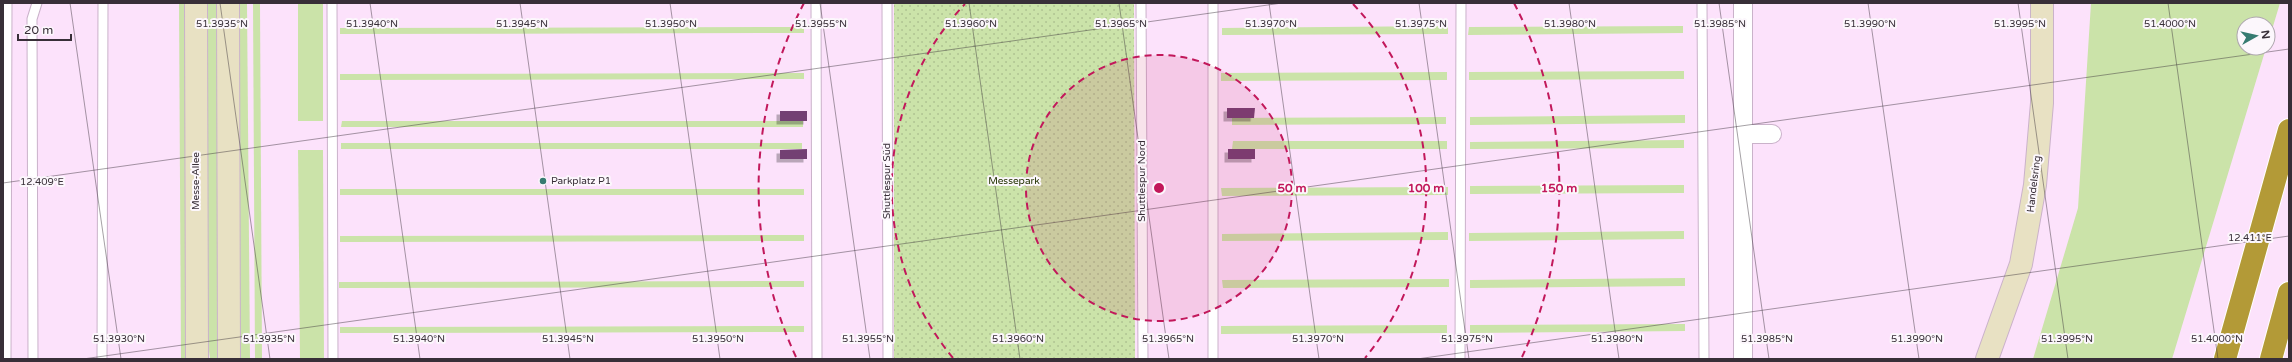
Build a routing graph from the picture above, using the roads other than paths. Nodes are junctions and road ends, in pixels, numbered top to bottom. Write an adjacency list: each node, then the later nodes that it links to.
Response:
1 (7, 3): 19 (lane)
2 (37, 3): 20 (lane)
3 (103, 3): 21 (lane)
4 (196, 3): 22 (main road, Messe-Allee)
5 (228, 3): 23 (main road)
6 (332, 3): 24 (lane)
7 (816, 3): 25 (lane)
8 (887, 3): 26 (lane, Shuttlespur Süd)
9 (1141, 3): 27 (lane, Shuttlespur Nord)
10 (1212, 3): 28 (lane)
11 (1461, 3): 29 (lane)
12 (1702, 3): 30 (lane)
13 (1743, 3): 16 (street)
14 (2042, 3): 32 (main road, Handelsring)
15 (2289, 130): 33 (highway)
16 (1743, 134): 17 (street); 31 (street)
17 (1772, 134)
18 (2289, 293): 34 (highway)
19 (6, 359)
20 (33, 359)
21 (102, 359)
22 (197, 359)
23 (229, 359)
24 (333, 359)
25 (818, 359)
26 (888, 359)
27 (1143, 359)
28 (1213, 359)
29 (1460, 359)
30 (1704, 359)
31 (1743, 359)
32 (1987, 359)
33 (2225, 359)
34 (2270, 359)

